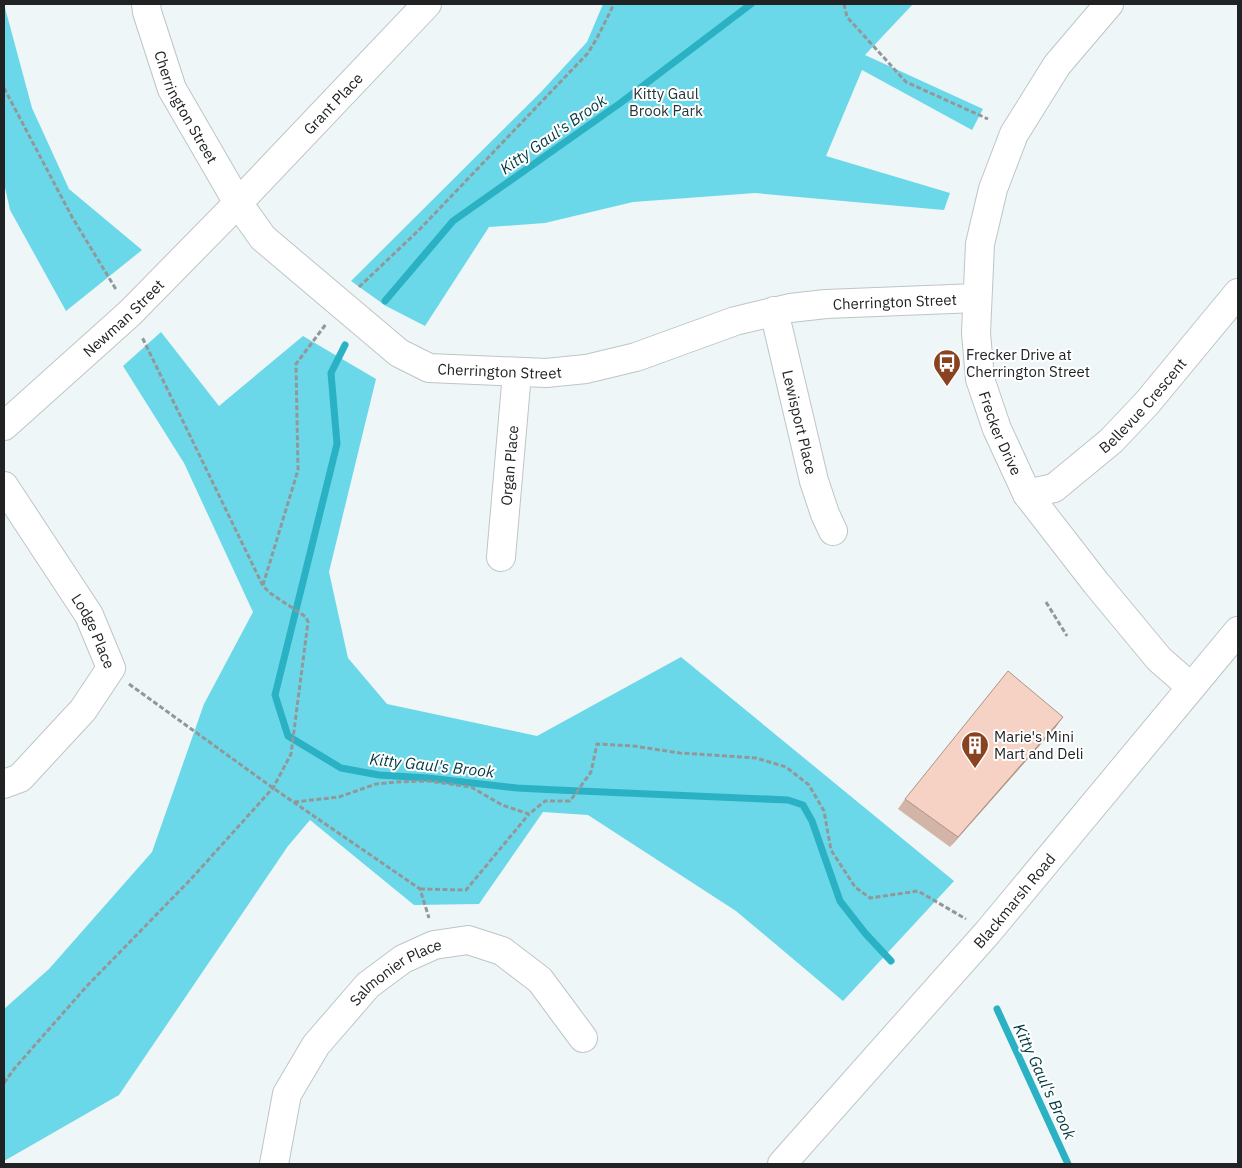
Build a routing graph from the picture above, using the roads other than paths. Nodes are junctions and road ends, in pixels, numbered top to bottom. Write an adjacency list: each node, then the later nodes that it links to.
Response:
1 (146, 4): 4 (street, Cherrington Street)
2 (427, 4): 4 (street, Grant Place)
3 (1109, 4): 6 (street, Frecker Drive)
4 (238, 203): 8 (street, Cherrington Street); 9 (street, Newman Street)
5 (1238, 293): 11 (street, Bellevue Crescent)
6 (977, 298): 7 (street, Cherrington Street); 11 (street, Frecker Drive)
7 (774, 311): 8 (street, Cherrington Street); 12 (street, Lewisport Place)
8 (517, 373): 13 (street, Organ Place)
9 (4, 426)
10 (4, 486): 16 (street, Lodge Place)
11 (1027, 494): 15 (street, Frecker Drive)
12 (833, 531)
13 (501, 557)
14 (1238, 630): 15 (street, Blackmarsh Road)
15 (1191, 687): 19 (street, Blackmarsh Road)
16 (4, 784)
17 (583, 1038): 18 (street, Salmonier Place)
18 (274, 1164)
19 (782, 1164)

